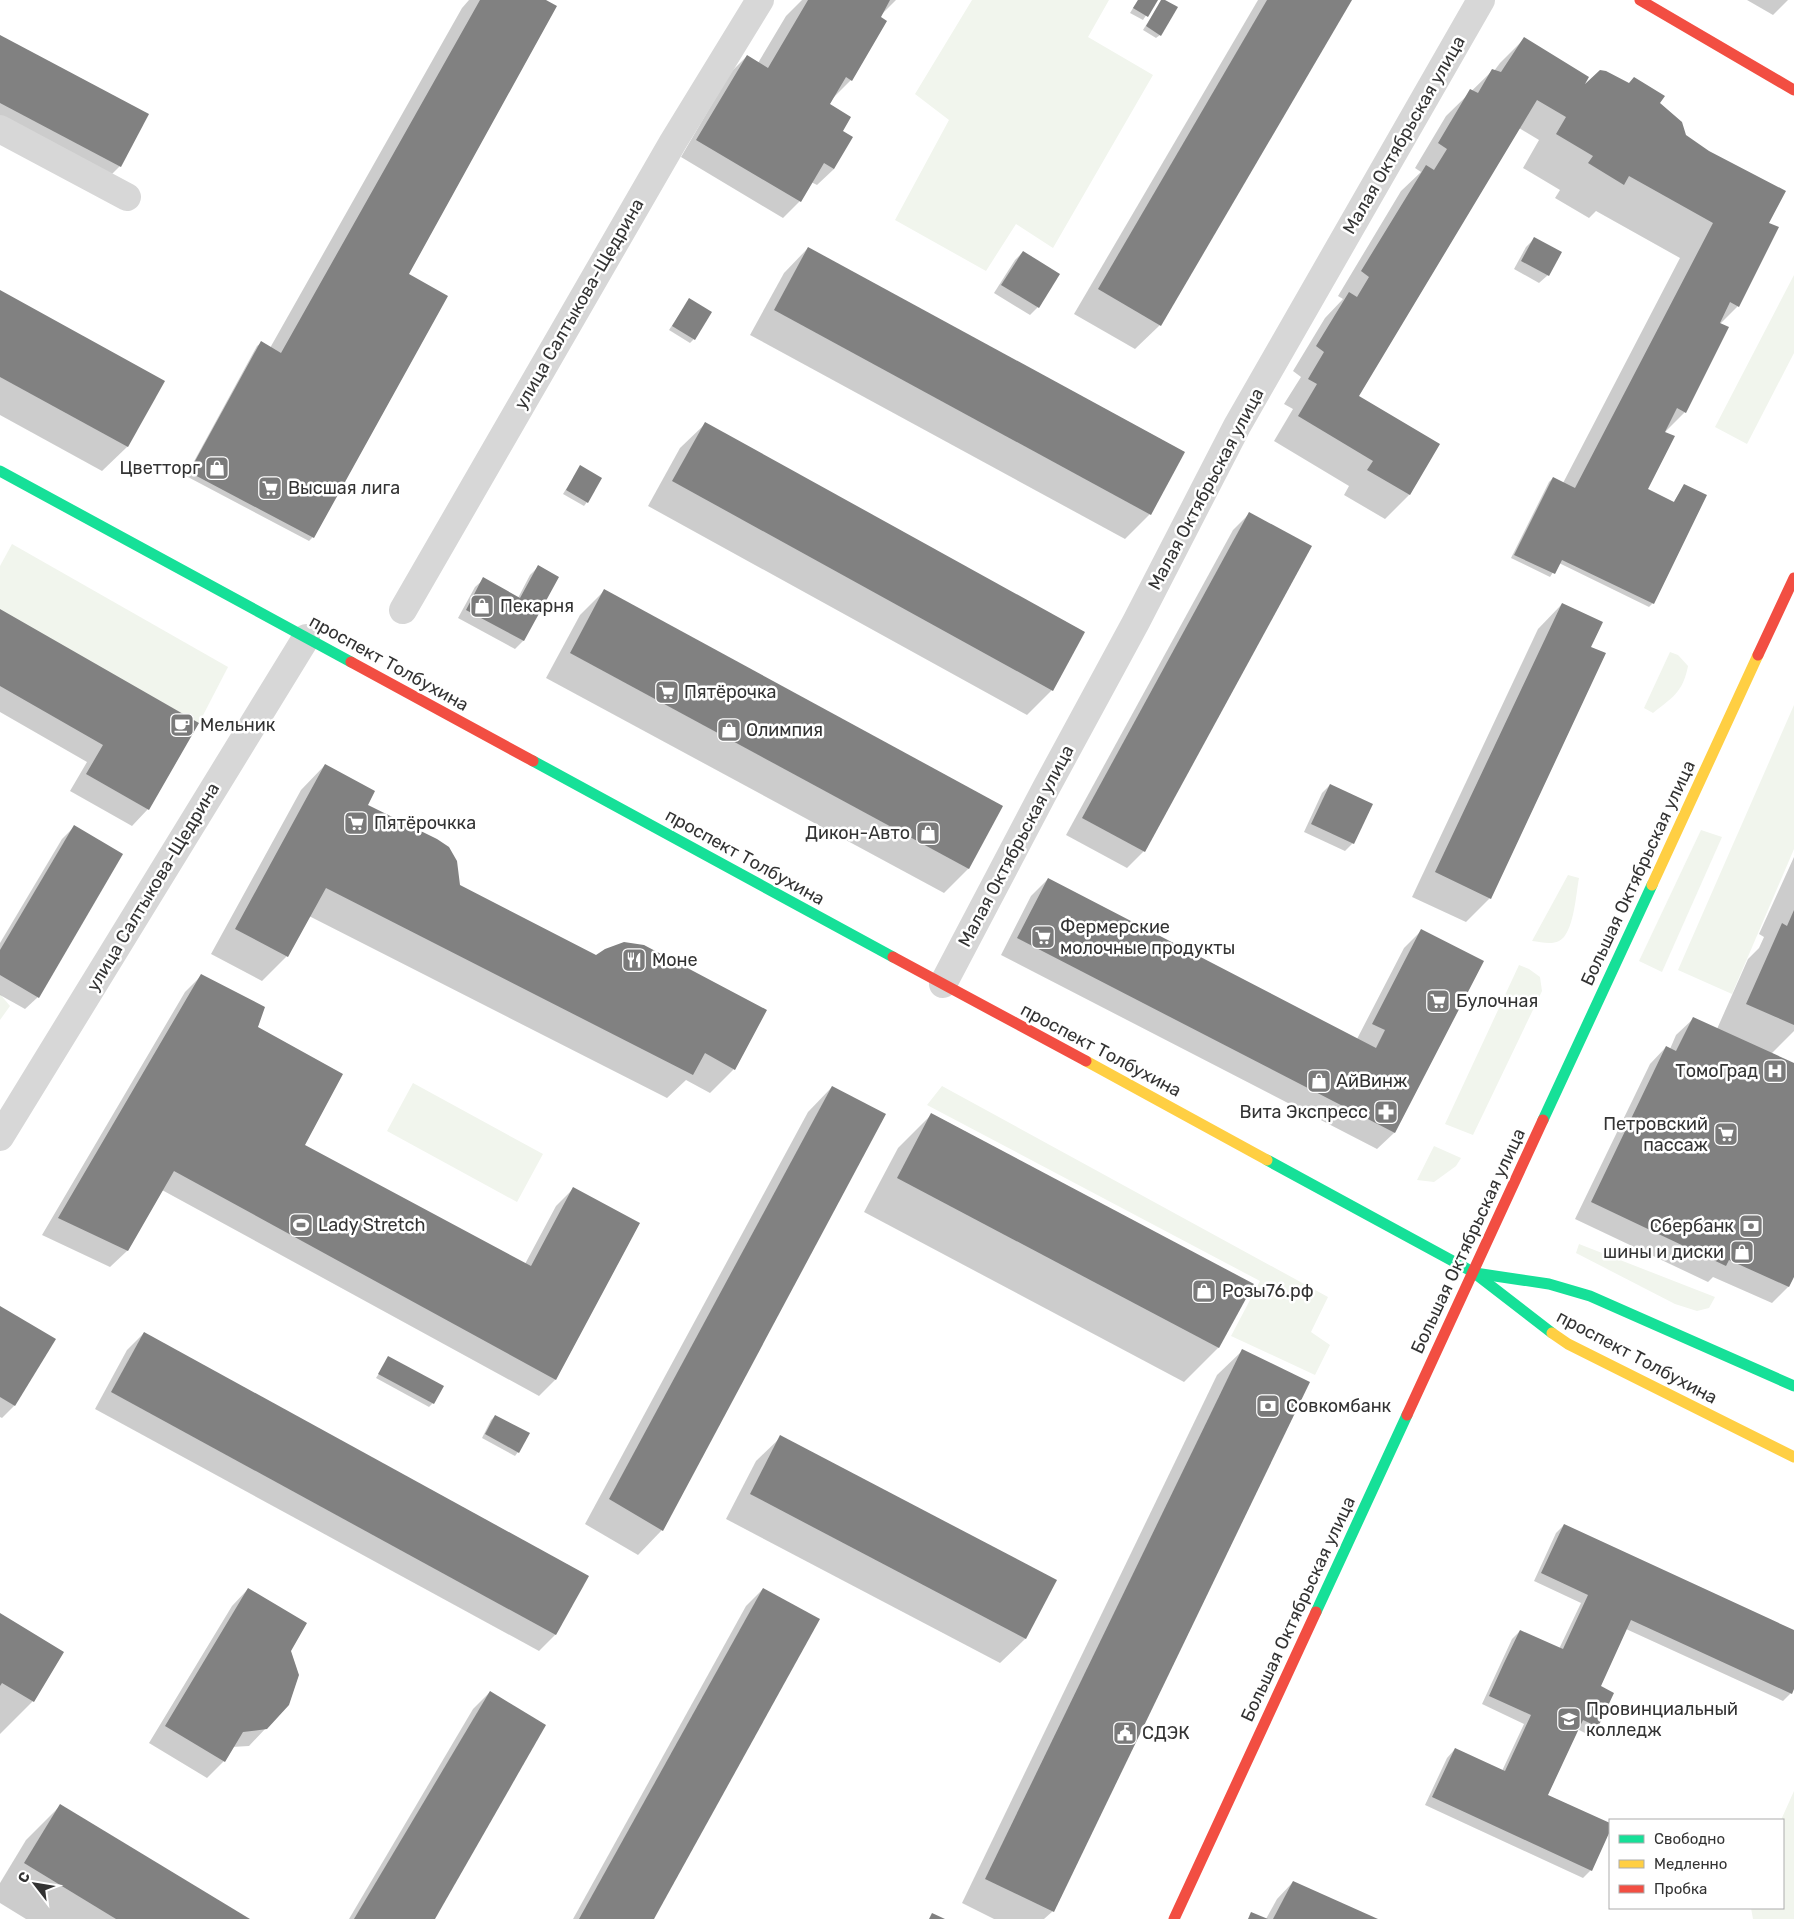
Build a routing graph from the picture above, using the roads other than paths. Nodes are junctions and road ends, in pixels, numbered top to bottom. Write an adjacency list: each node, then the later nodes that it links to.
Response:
1 (760, 0): 9 (street, улица Салтыкова-Щедрина)
2 (1481, 0): 11 (street, Малая Октябрьская улица)
3 (1640, 0): 4 (main road)
4 (1794, 90)
5 (0, 129): 6 (street)
6 (127, 197)
7 (0, 471): 10 (main road, проспект Толбухина)
8 (1794, 578): 13 (main road, Большая Октябрьская улица)
9 (403, 610)
10 (306, 638): 11 (main road, проспект Толбухина); 12 (street, улица Салтыкова-Щедрина)
11 (943, 984): 13 (main road, проспект Толбухина)
12 (0, 1137)
13 (1473, 1272): 14 (main road, проспект Толбухина); 15 (main road, проспект Толбухина); 16 (main road, Большая Октябрьская улица)
14 (1794, 1386)
15 (1794, 1457)
16 (1174, 1919)

